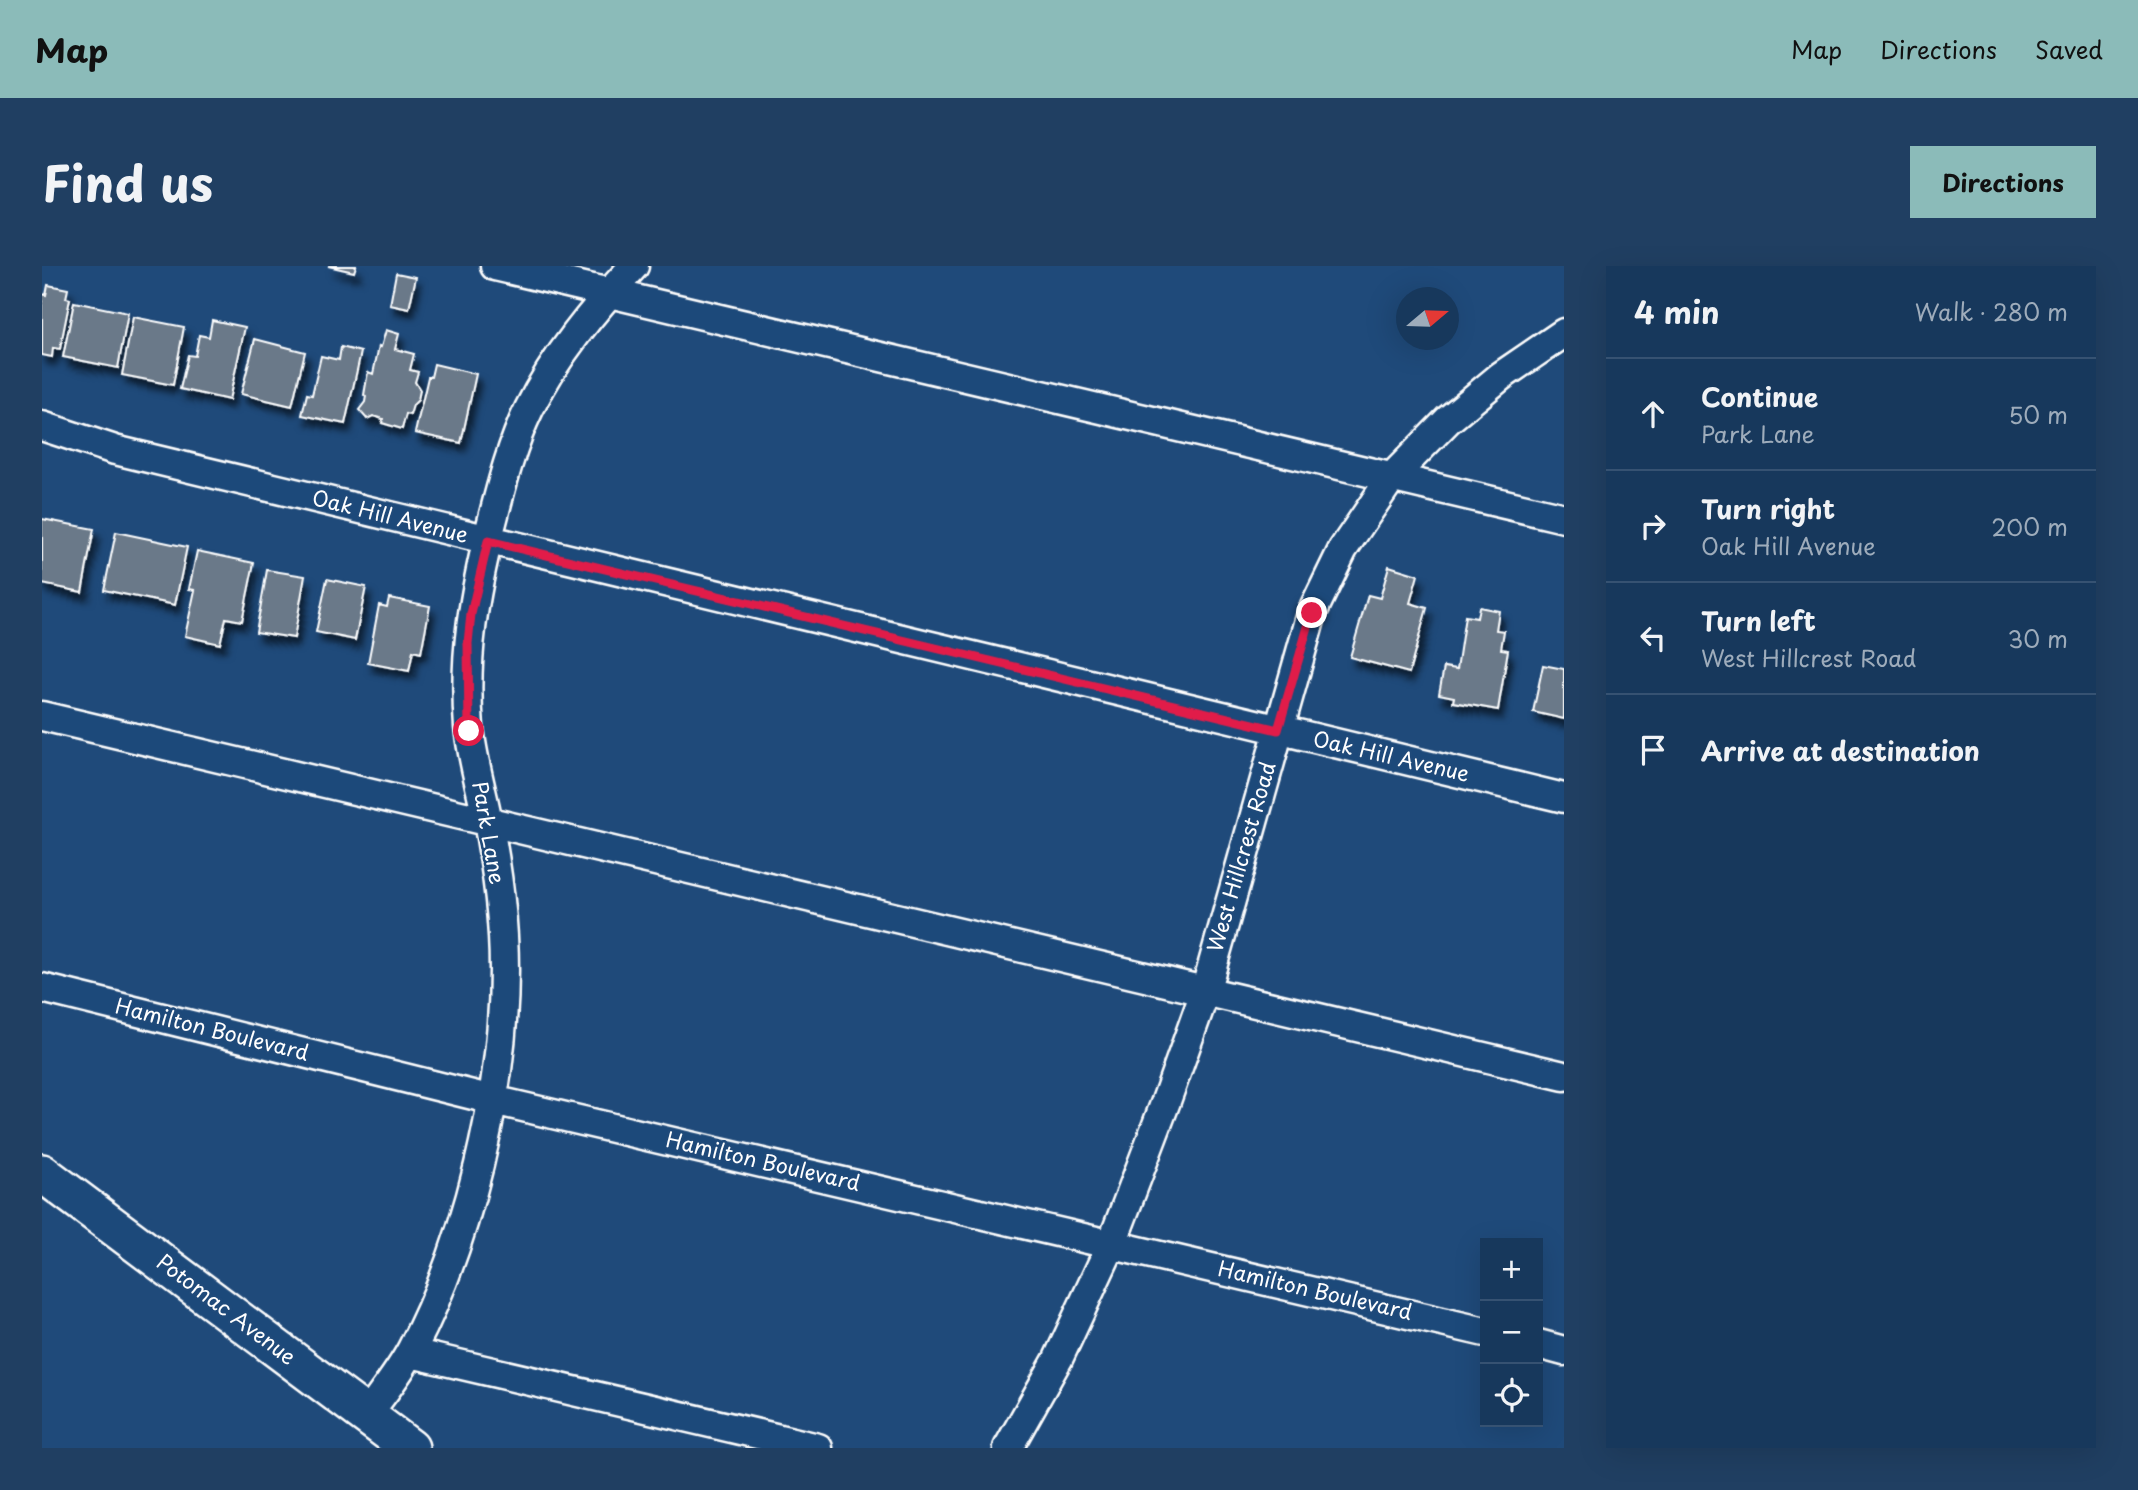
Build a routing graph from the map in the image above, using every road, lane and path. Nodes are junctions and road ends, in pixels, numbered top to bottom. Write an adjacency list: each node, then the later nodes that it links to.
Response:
1 (495, 266): 3 (street)
2 (634, 266): 3 (street, Park Lane)
3 (609, 293): 8 (street); 10 (street, Park Lane)
4 (1564, 333): 8 (street, West Hillcrest Road)
5 (42, 426): 7 (street, Oak Hill Avenue)
6 (42, 440): 7 (street, Oak Hill Avenue)
7 (115, 450): 10 (street, Oak Hill Avenue)
8 (1392, 477): 9 (street); 12 (street, West Hillcrest Road)
9 (1564, 518)
10 (488, 541): 12 (street, Oak Hill Avenue); 14 (street, Park Lane)
11 (42, 716): 14 (street)
12 (1278, 730): 13 (street, Oak Hill Avenue); 16 (street, West Hillcrest Road)
13 (1564, 798)
14 (488, 822): 16 (street); 20 (street, Park Lane)
15 (42, 988): 17 (street, Hamilton Boulevard)
16 (1205, 992): 19 (street); 22 (street, West Hillcrest Road)
17 (80, 997): 18 (street); 20 (street, Hamilton Boulevard)
18 (42, 1004)
19 (1564, 1076)
20 (493, 1100): 22 (street, Hamilton Boulevard); 26 (street, Park Lane)
21 (42, 1173): 27 (main road, Potomac Avenue)
22 (1112, 1243): 23 (street, Hamilton Boulevard); 30 (street, West Hillcrest Road)
23 (1480, 1331)
24 (1543, 1345): 25 (street)
25 (1564, 1350)
26 (411, 1353): 27 (street, Park Lane); 29 (street)
27 (367, 1415): 28 (main road, Potomac Avenue)
28 (410, 1448)
29 (818, 1448)
30 (1009, 1448)

